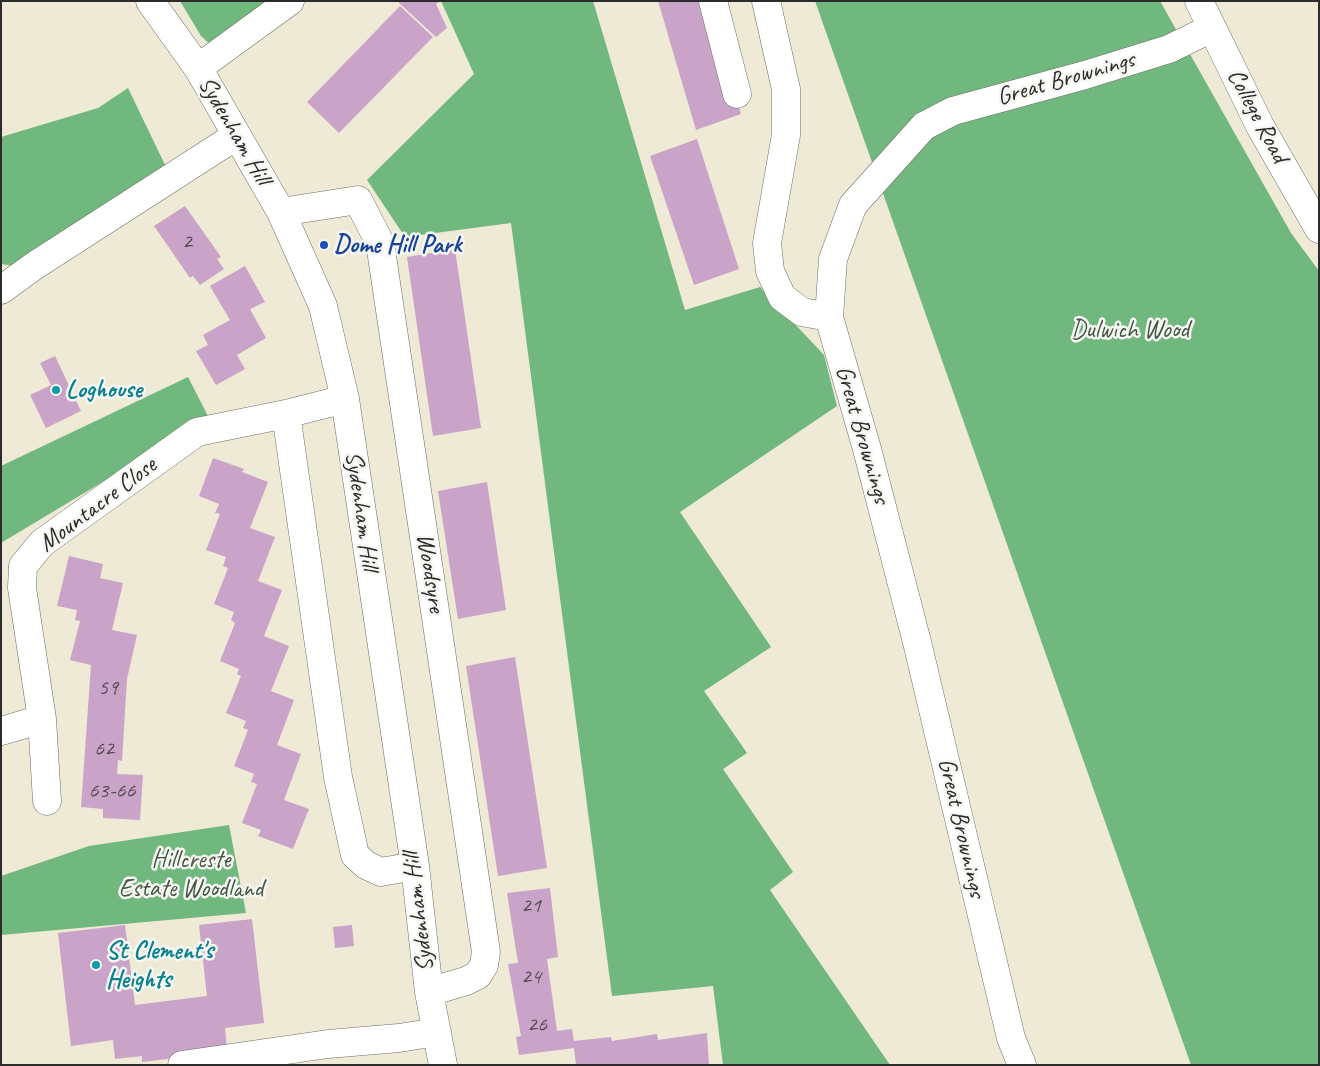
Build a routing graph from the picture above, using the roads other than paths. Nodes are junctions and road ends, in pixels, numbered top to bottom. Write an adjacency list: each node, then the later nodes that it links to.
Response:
1 (150, 1): 7 (street, Sydenham Hill)
2 (290, 1): 7 (street)
3 (713, 1): 8 (street)
4 (766, 1): 13 (street)
5 (1199, 1): 6 (street, College Road)
6 (1212, 28): 11 (street, College Road); 13 (street, Great Brownings)
7 (198, 68): 9 (street, Sydenham Hill)
8 (738, 94)
9 (236, 136): 10 (street, Sydenham Hill); 12 (street)
10 (281, 212): 14 (street, Sydenham Hill); 20 (street, Woodsyre)
11 (1319, 229)
12 (1, 290)
13 (829, 317): 24 (street, Great Brownings)
14 (345, 399): 15 (street, Mountacre Close); 19 (street, Sydenham Hill)
15 (286, 414): 16 (street, Mountacre Close); 19 (street)
16 (42, 719): 17 (street); 18 (street, Mountacre Close)
17 (1, 731)
18 (47, 801)
19 (415, 866): 20 (street, Sydenham Hill)
20 (429, 992): 21 (street, Sydenham Hill)
21 (436, 1032): 22 (street); 23 (street, Sydenham Hill)
22 (182, 1065)
23 (442, 1065)
24 (1022, 1065)

